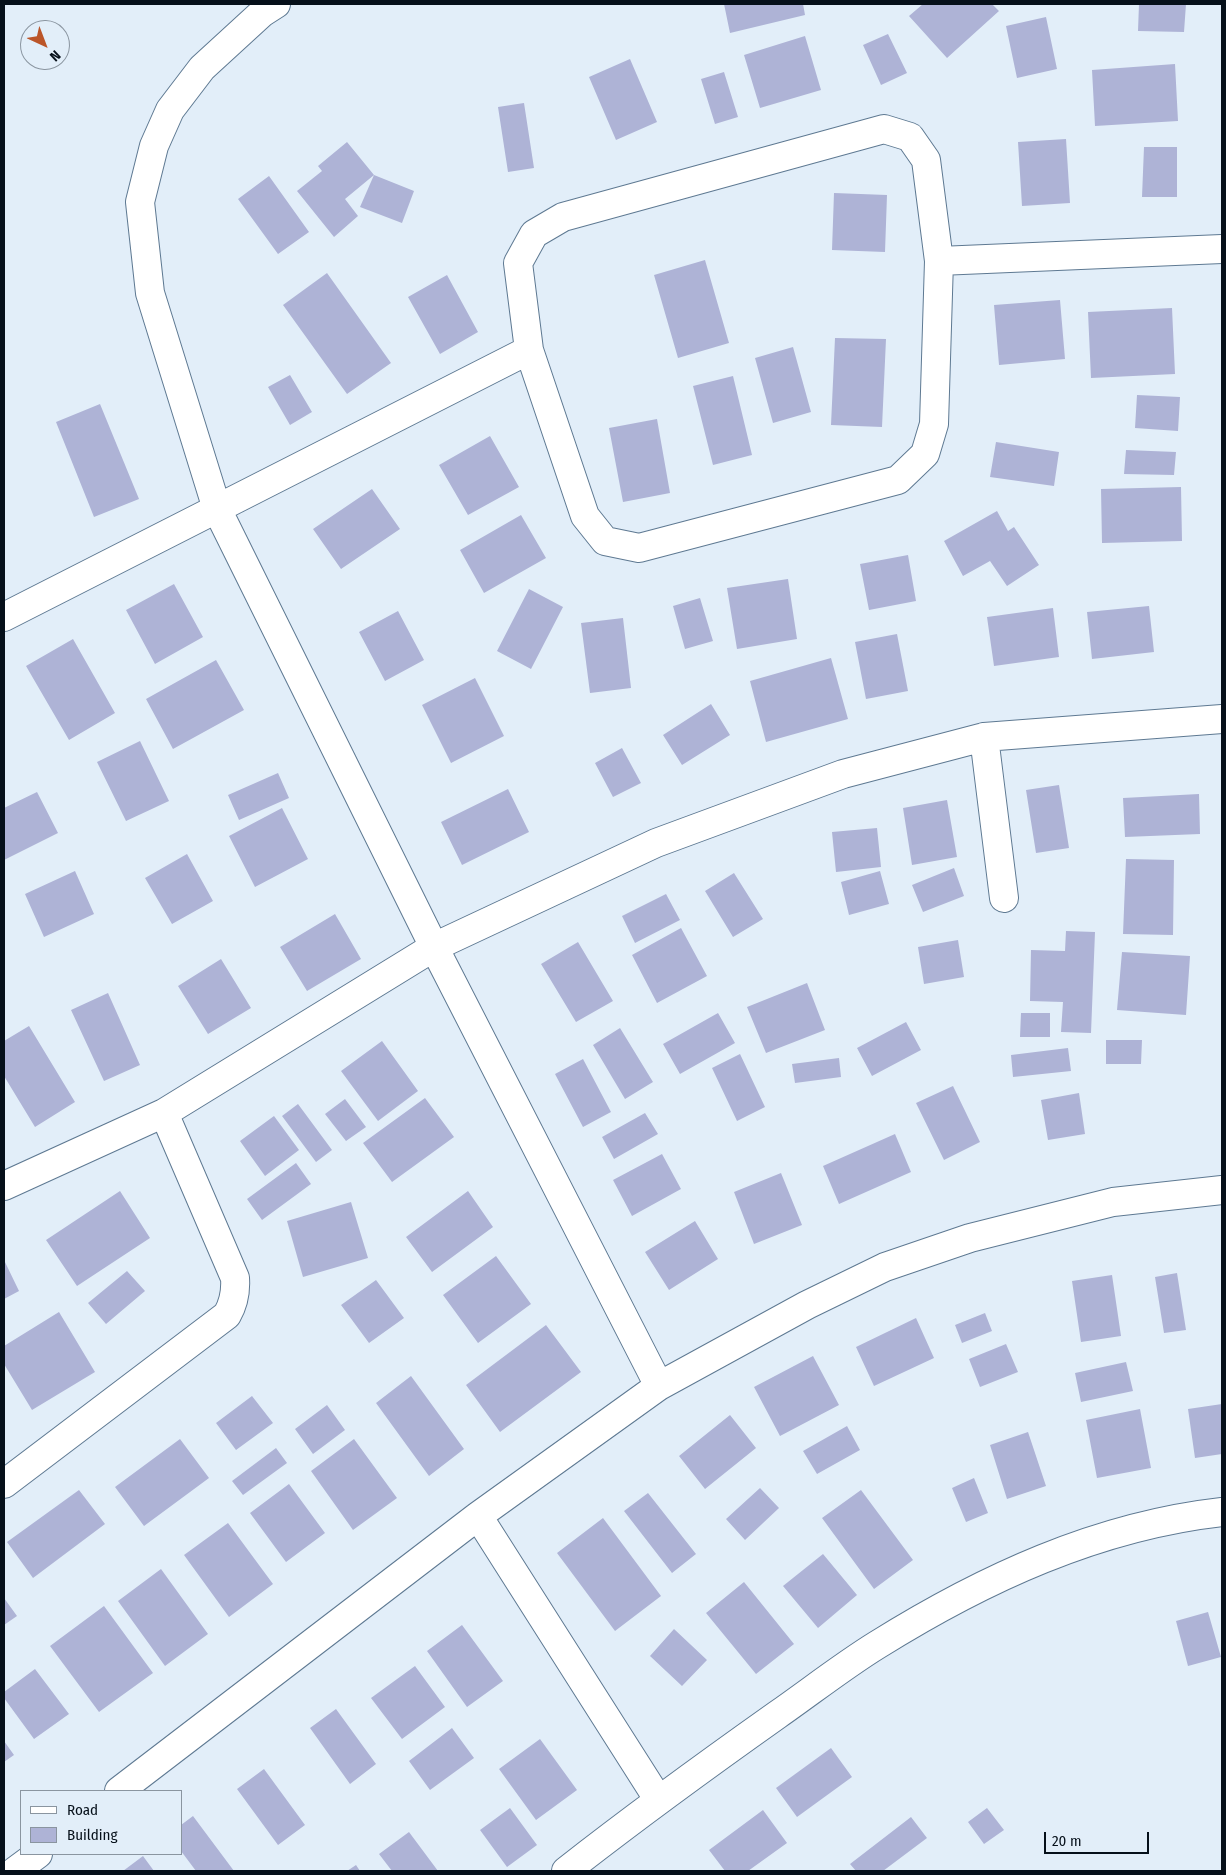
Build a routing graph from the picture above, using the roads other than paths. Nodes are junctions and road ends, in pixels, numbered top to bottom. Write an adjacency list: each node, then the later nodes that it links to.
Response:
1 (276, 4): 5 (street)
2 (1222, 249): 3 (street)
3 (939, 261): 4 (street); 4 (street)
4 (529, 350): 5 (street)
5 (217, 508): 6 (street); 10 (street)
6 (4, 617)
7 (1222, 719): 8 (street)
8 (984, 737): 9 (street); 10 (street)
9 (1004, 898)
10 (434, 947): 11 (street); 14 (street)
11 (164, 1113): 12 (street); 15 (street)
12 (4, 1186)
13 (1222, 1190): 14 (street)
14 (659, 1386): 17 (street)
15 (4, 1484)
16 (1222, 1512): 19 (street)
17 (478, 1516): 18 (street); 19 (street)
18 (120, 1790)
19 (658, 1799): 22 (street)
20 (37, 1855): 21 (street)
21 (15, 1871)
22 (566, 1871)

